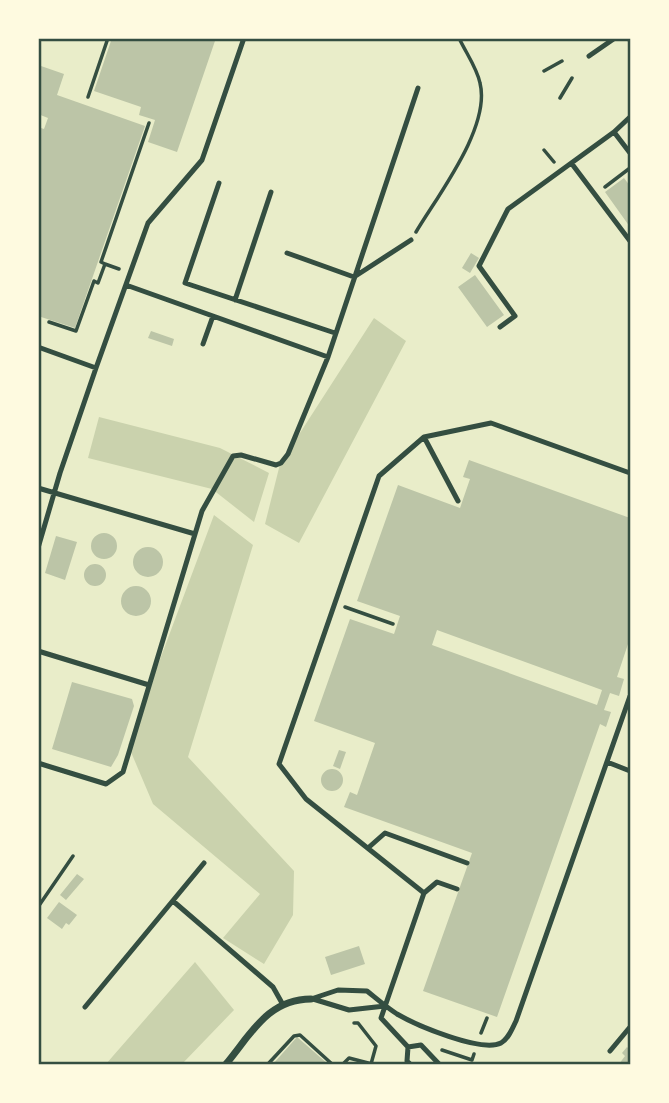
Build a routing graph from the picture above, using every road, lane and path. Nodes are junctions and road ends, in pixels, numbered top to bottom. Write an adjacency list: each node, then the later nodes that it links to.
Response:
1 (108, 38): 10 (path)
2 (244, 38): 27 (lane)
3 (459, 38): 23 (path)
4 (615, 38): 5 (lane)
5 (589, 56)
6 (562, 61): 7 (path)
7 (544, 71)
8 (572, 78): 11 (path)
9 (418, 88): 26 (lane)
10 (88, 97)
11 (560, 98)
12 (631, 117): 14 (lane)
13 (149, 123): 30 (path)
14 (614, 132): 16 (lane); 18 (lane)
15 (544, 150): 17 (path)
16 (631, 153)
17 (555, 164)
18 (572, 164): 22 (lane); 31 (lane)
19 (631, 168): 22 (path)
20 (219, 183): 28 (lane)
21 (271, 192): 28 (lane)
22 (595, 195): 24 (lane)
23 (411, 240): 26 (lane)
24 (631, 241)
25 (287, 253): 26 (lane)
26 (354, 277): 32 (lane)
27 (126, 285): 29 (lane); 36 (lane)
28 (235, 300): 32 (lane)
29 (213, 316): 33 (lane); 35 (lane)
30 (49, 322)
31 (500, 327)
32 (335, 333): 35 (lane)
33 (203, 344)
34 (38, 347): 36 (lane)
35 (328, 357): 42 (lane)
36 (96, 368): 40 (lane)
37 (424, 437): 38 (lane); 41 (lane); 44 (lane)
38 (631, 473)
39 (38, 488): 40 (lane)
40 (54, 493): 42 (lane); 43 (lane)
41 (458, 501)
42 (195, 534): 47 (lane)
43 (38, 548)
44 (335, 603): 45 (path); 52 (lane)
45 (393, 624)
46 (38, 651): 47 (lane)
47 (149, 685): 50 (lane)
48 (631, 696): 49 (lane)
49 (607, 762): 51 (lane); 62 (lane)
50 (38, 763)
51 (631, 771)
52 (368, 848): 55 (lane); 57 (lane)
53 (72, 856): 59 (path)
54 (204, 863): 58 (lane)
55 (467, 863)
56 (457, 890): 57 (lane)
57 (424, 893): 62 (lane)
58 (173, 901): 61 (lane); 63 (lane)
59 (38, 907)
60 (311, 999): 61 (street); 62 (lane); 62 (lane)
61 (282, 1003): 69 (street)
62 (385, 1006): 66 (lane)
63 (85, 1007)
64 (348, 1023): 68 (path)
65 (631, 1027): 67 (lane)
66 (408, 1046): 73 (lane); 74 (lane)
67 (610, 1051)
68 (371, 1064): 72 (path)
69 (226, 1065)
70 (268, 1065): 71 (path)
71 (332, 1065)
72 (343, 1065)
73 (410, 1065)
74 (439, 1065)

